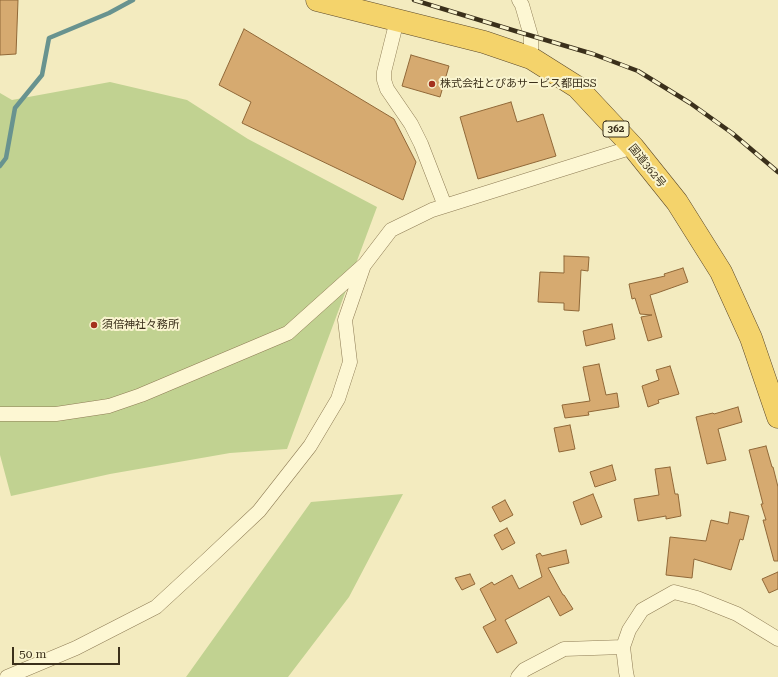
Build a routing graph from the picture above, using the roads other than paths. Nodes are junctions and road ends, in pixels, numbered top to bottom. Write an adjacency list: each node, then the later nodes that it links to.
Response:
1 (317, 0): 3 (highway, 国道362号 / 362)
2 (519, 0): 4 (street)
3 (397, 20): 4 (highway, 国道362号 / 362); 6 (street)
4 (531, 58): 5 (highway, 国道362号 / 362)
5 (633, 147): 6 (street); 9 (highway, 国道362号 / 362)
6 (445, 206): 7 (street)
7 (365, 264): 8 (street); 12 (street)
8 (0, 414)
9 (778, 417)
10 (778, 639): 11 (street)
11 (623, 648): 13 (street); 14 (street)
12 (7, 677)
13 (518, 677)
14 (627, 677)

